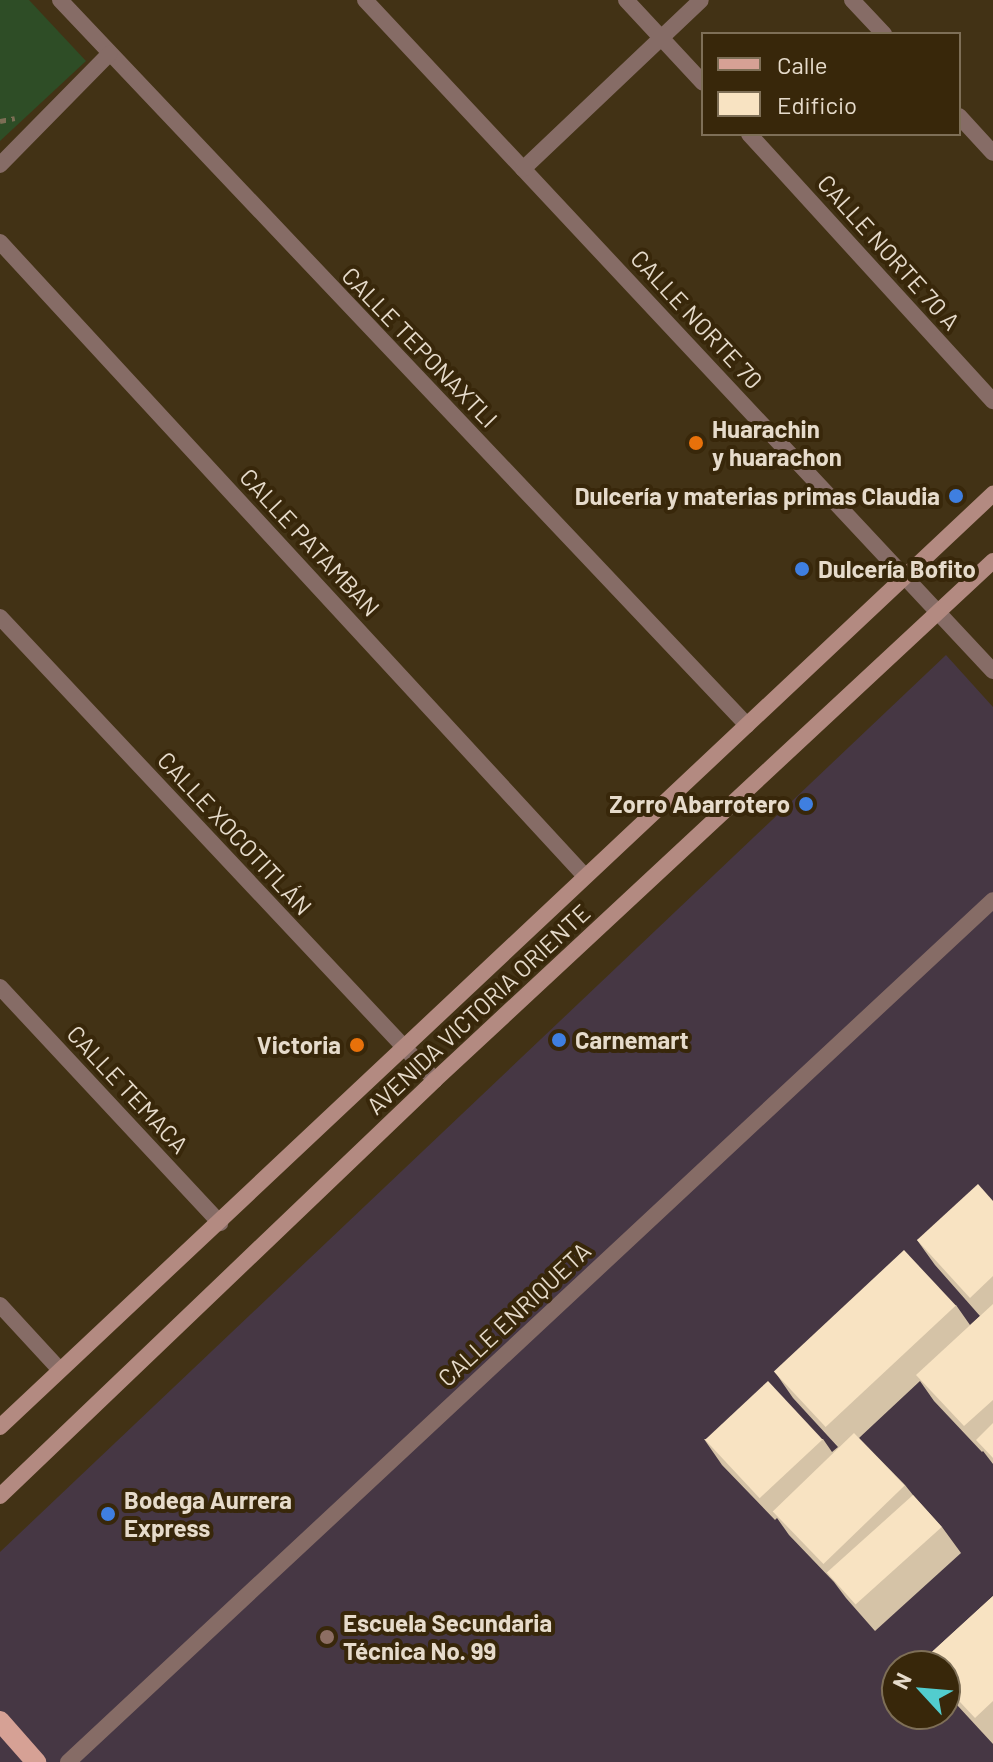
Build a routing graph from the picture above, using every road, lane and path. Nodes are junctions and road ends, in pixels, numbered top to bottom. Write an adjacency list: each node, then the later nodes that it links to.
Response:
1 (60, 0): 8 (street, CALLE TEPONAXTLI)
2 (365, 0): 14 (street, CALLE NORTE 70)
3 (626, 0): 7 (street)
4 (701, 0): 7 (street)
5 (852, 0): 6 (street)
6 (882, 32)
7 (662, 38): 9 (street); 14 (street)
8 (109, 54): 13 (street); 23 (street, CALLE TEPONAXTLI)
9 (701, 81)
10 (961, 118): 12 (street)
11 (751, 136): 16 (street, CALLE NORTE 70 A)
12 (993, 153)
13 (0, 165)
14 (523, 169): 19 (street, CALLE NORTE 70)
15 (0, 242): 24 (street, CALLE PATAMBAN)
16 (993, 401)
17 (993, 494): 19 (street, AVENIDA VICTORIA ORIENTE)
18 (993, 561): 20 (street, AVENIDA VICTORIA ORIENTE)
19 (904, 574): 20 (street, CALLE NORTE 70); 23 (street, AVENIDA VICTORIA ORIENTE)
20 (941, 612): 22 (street, CALLE NORTE 70); 28 (street, AVENIDA VICTORIA ORIENTE)
21 (0, 617): 27 (street, CALLE XOCOTITLÁN)
22 (993, 671)
23 (747, 725): 24 (street, AVENIDA VICTORIA ORIENTE)
24 (584, 875): 27 (street, AVENIDA VICTORIA ORIENTE)
25 (993, 900): 36 (street, CALLE ENRIQUETA)
26 (0, 987): 29 (street, CALLE TEMACA)
27 (403, 1047): 28 (street, CALLE XOCOTITLÁN); 29 (street, AVENIDA VICTORIA ORIENTE)
28 (435, 1080): 33 (street, AVENIDA VICTORIA ORIENTE)
29 (220, 1223): 31 (street, AVENIDA VICTORIA ORIENTE)
30 (0, 1305): 31 (street)
31 (60, 1370): 32 (street, AVENIDA VICTORIA ORIENTE)
32 (0, 1427)
33 (0, 1496)
34 (0, 1721): 35 (main road)
35 (36, 1762)
36 (68, 1762)

